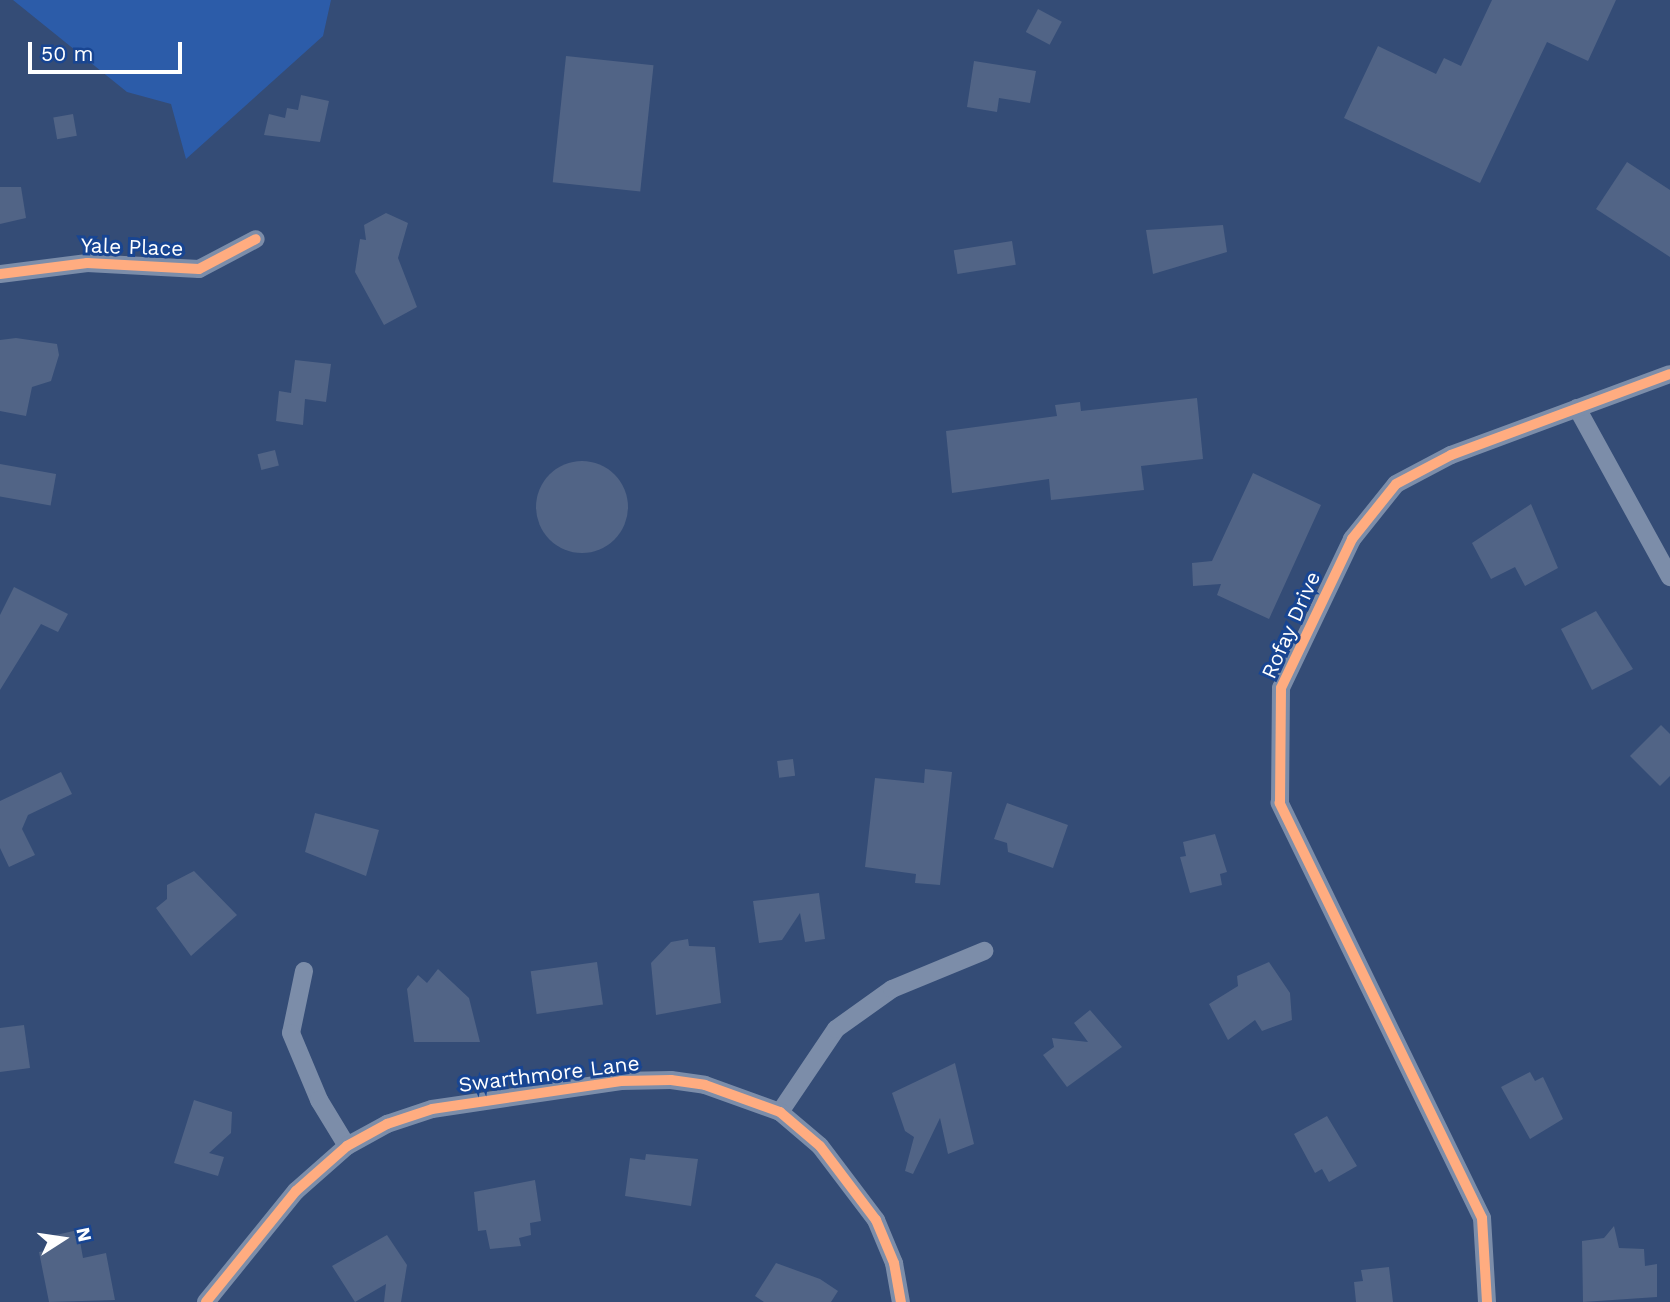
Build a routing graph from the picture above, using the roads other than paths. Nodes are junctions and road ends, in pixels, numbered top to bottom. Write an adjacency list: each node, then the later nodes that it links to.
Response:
1 (256, 239): 2 (street, Yale Place)
2 (0, 274)
3 (1670, 373): 4 (street, Rofay Drive)
4 (1577, 408): 5 (street); 12 (street, Rofay Drive)
5 (1670, 577)
6 (984, 951): 8 (street)
7 (304, 971): 9 (street)
8 (780, 1112): 9 (street, Swarthmore Lane); 11 (street, Swarthmore Lane)
9 (347, 1146): 10 (street, Swarthmore Lane)
10 (206, 1302)
11 (901, 1302)
12 (1487, 1302)

